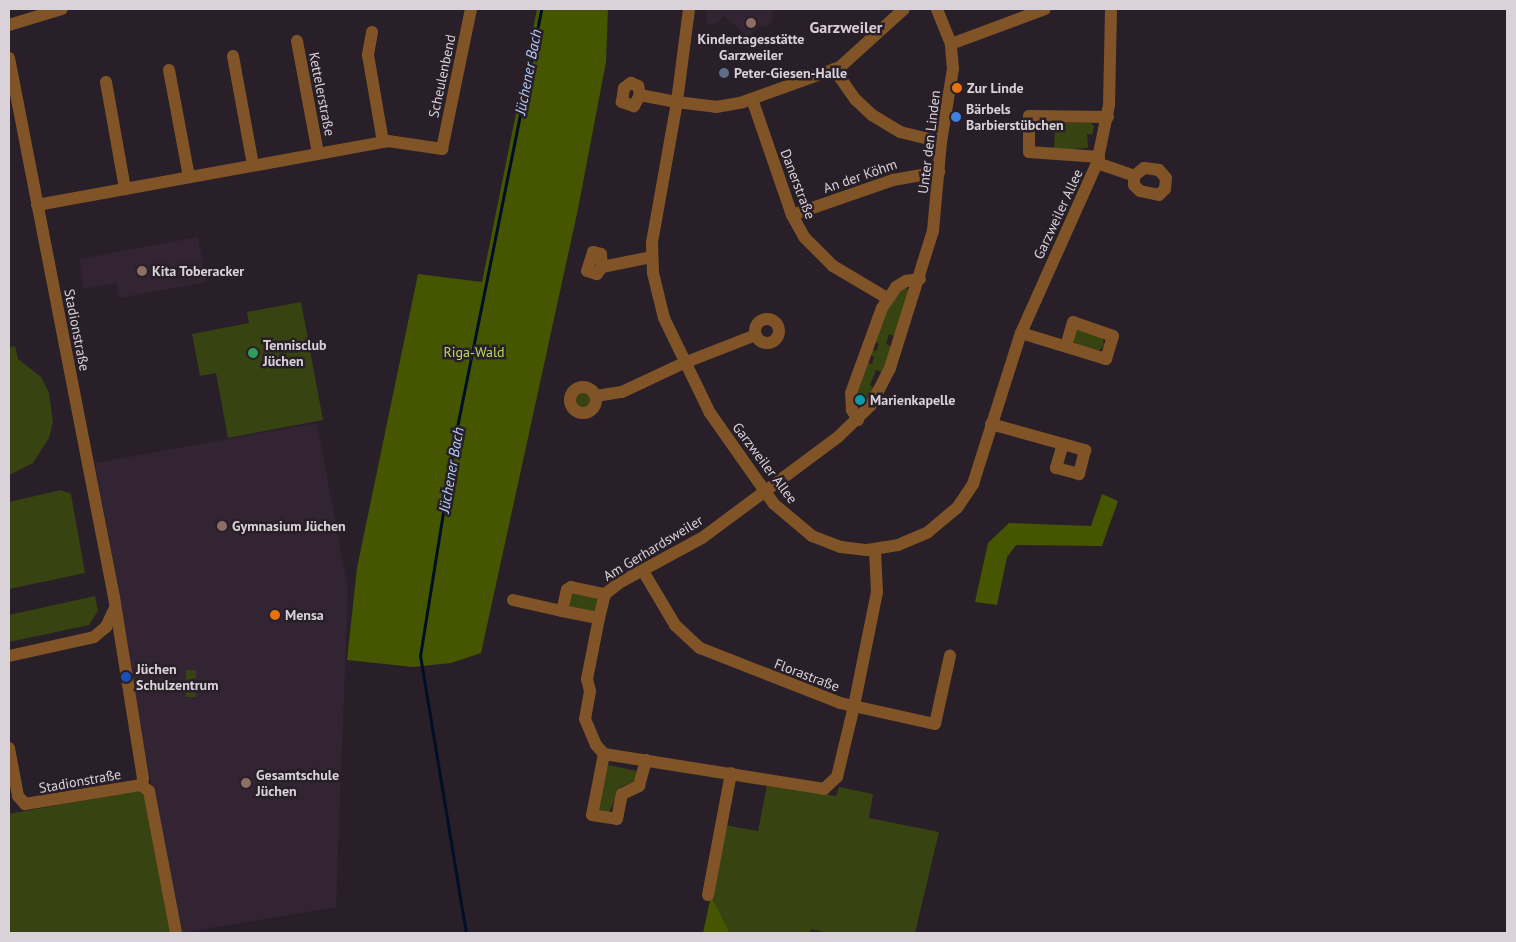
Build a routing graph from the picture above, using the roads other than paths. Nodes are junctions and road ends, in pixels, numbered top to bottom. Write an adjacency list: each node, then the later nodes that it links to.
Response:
1 (62, 9): 8 (street)
2 (471, 9): 23 (street, Scheulenbend)
3 (689, 9): 19 (street, Garzweiler Allee)
4 (904, 9): 14 (street)
5 (937, 9): 11 (street, Unter den Linden)
6 (1045, 9): 11 (street)
7 (1111, 9): 20 (street, Garzweiler Allee)
8 (9, 25)
9 (372, 32): 21 (street)
10 (297, 41): 24 (street, Kettelerstraße)
11 (951, 44): 22 (street, Unter den Linden)
12 (233, 56): 26 (street)
13 (9, 58): 31 (street, Stadionstraße)
14 (834, 69): 18 (street); 22 (street)
15 (169, 70): 29 (street)
16 (106, 82): 30 (street)
17 (640, 95): 19 (street)
18 (752, 99): 19 (street); 32 (street, Danerstraße)
19 (677, 102): 33 (street, Garzweiler Allee)
20 (1108, 117): 25 (street, Garzweiler Allee); 25 (street, Garzweiler Allee)
21 (383, 142): 23 (street, Kettelerstraße); 24 (street, Kettelerstraße)
22 (941, 142): 27 (street, Unter den Linden)
23 (442, 149)
24 (318, 153): 26 (street, Kettelerstraße)
25 (1098, 160): 28 (street, Garzweiler Allee); 37 (street, Garzweiler Allee)
26 (254, 165): 29 (street, Kettelerstraße)
27 (939, 172): 32 (street, An der Köhm); 35 (street, Unter den Linden)
28 (1134, 176)
29 (189, 177): 30 (street, Kettelerstraße)
30 (125, 189): 31 (street, Kettelerstraße)
31 (37, 205): 50 (street, Stadionstraße)
32 (792, 215): 36 (street, Danerstraße)
33 (652, 257): 34 (street); 40 (street, Garzweiler Allee)
34 (602, 267)
35 (920, 279): 36 (street); 42 (street, Unter den Linden)
36 (887, 298): 42 (street)
37 (1021, 333): 39 (street); 43 (street, Garzweiler Allee)
38 (756, 335): 40 (street)
39 (1066, 346)
40 (684, 362): 41 (street); 45 (street, Garzweiler Allee)
41 (596, 396)
42 (858, 420): 45 (street, Unter den Linden)
43 (991, 424): 44 (street); 46 (street, Garzweiler Allee)
44 (1063, 444)
45 (764, 491): 46 (street, Garzweiler Allee); 47 (street, Am Gerhardsweiler)
46 (875, 550): 57 (street)
47 (643, 572): 48 (street, Am Gerhardsweiler); 57 (street, Florastraße)
48 (605, 594): 51 (street, Am Gerhardsweiler); 52 (street, Am Gerhardsweiler)
49 (513, 600): 51 (street)
50 (114, 607): 53 (street); 56 (street, Stadionstraße)
51 (562, 611): 52 (street)
52 (600, 618): 59 (street, Am Gerhardsweiler)
53 (103, 631): 54 (street); 56 (street)
54 (9, 656)
55 (950, 656): 57 (street, Florastraße)
56 (122, 658): 62 (street, Stadionstraße)
57 (854, 706): 61 (street)
58 (9, 748): 62 (street, Stadionstraße)
59 (604, 754): 60 (street); 60 (street)
60 (646, 760): 61 (street)
61 (731, 773): 63 (street)
62 (141, 785): 64 (street)
63 (708, 895)
64 (176, 933)

